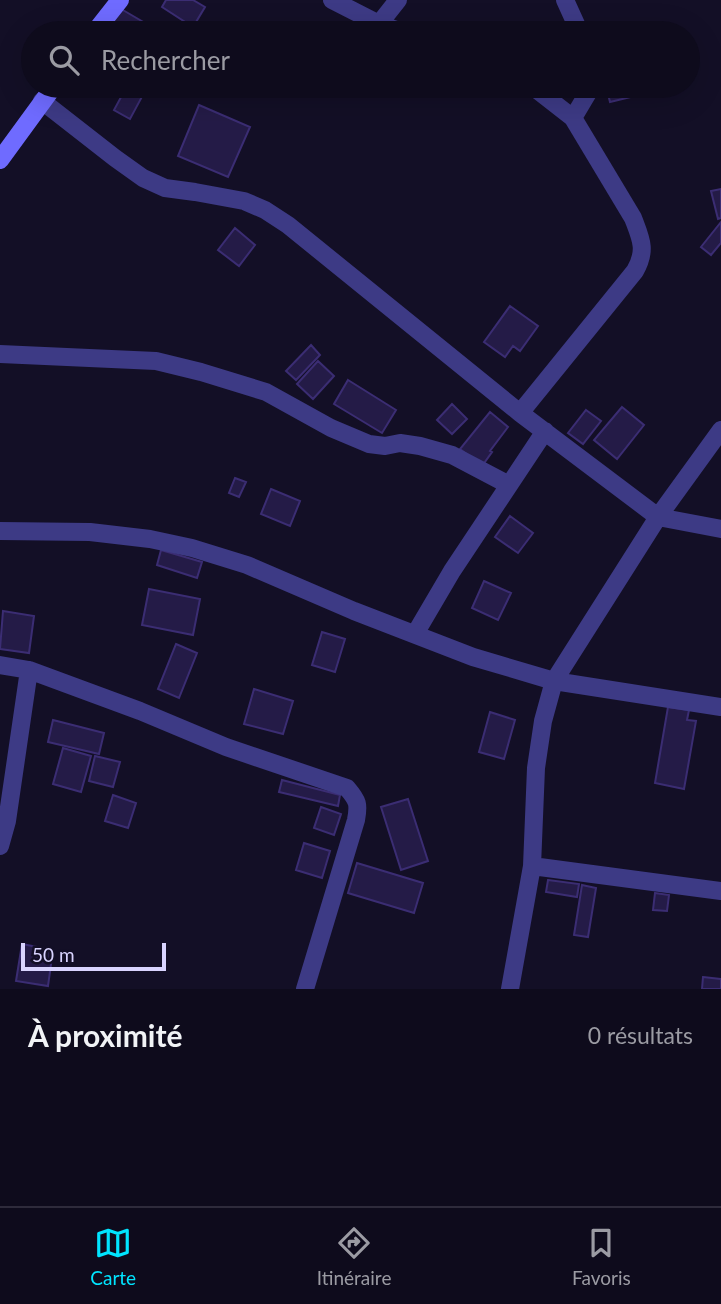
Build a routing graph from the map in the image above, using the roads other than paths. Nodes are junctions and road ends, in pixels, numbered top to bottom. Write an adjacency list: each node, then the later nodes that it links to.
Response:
1 (120, 0): 5 (street)
2 (332, 0): 6 (street)
3 (398, 0): 7 (street)
4 (565, 0): 8 (street)
5 (103, 21)
6 (373, 21)
7 (381, 21)
8 (575, 21)
9 (45, 98): 12 (street)
10 (547, 98): 13 (street)
11 (585, 98): 13 (street)
12 (43, 101): 14 (street); 16 (street)
13 (573, 118): 16 (street)
14 (0, 160)
15 (0, 354): 19 (street)
16 (520, 413): 18 (street)
17 (721, 430): 20 (street)
18 (545, 432): 19 (street); 20 (street)
19 (509, 485): 23 (street)
20 (658, 517): 21 (street); 26 (street)
21 (721, 529)
22 (0, 531): 23 (street)
23 (415, 634): 26 (street)
24 (0, 665): 25 (street)
25 (29, 670): 28 (street); 31 (street)
26 (554, 681): 27 (street); 29 (street)
27 (721, 707)
28 (0, 846)
29 (532, 866): 30 (street); 32 (street)
30 (721, 891)
31 (305, 989)
32 (510, 989)

